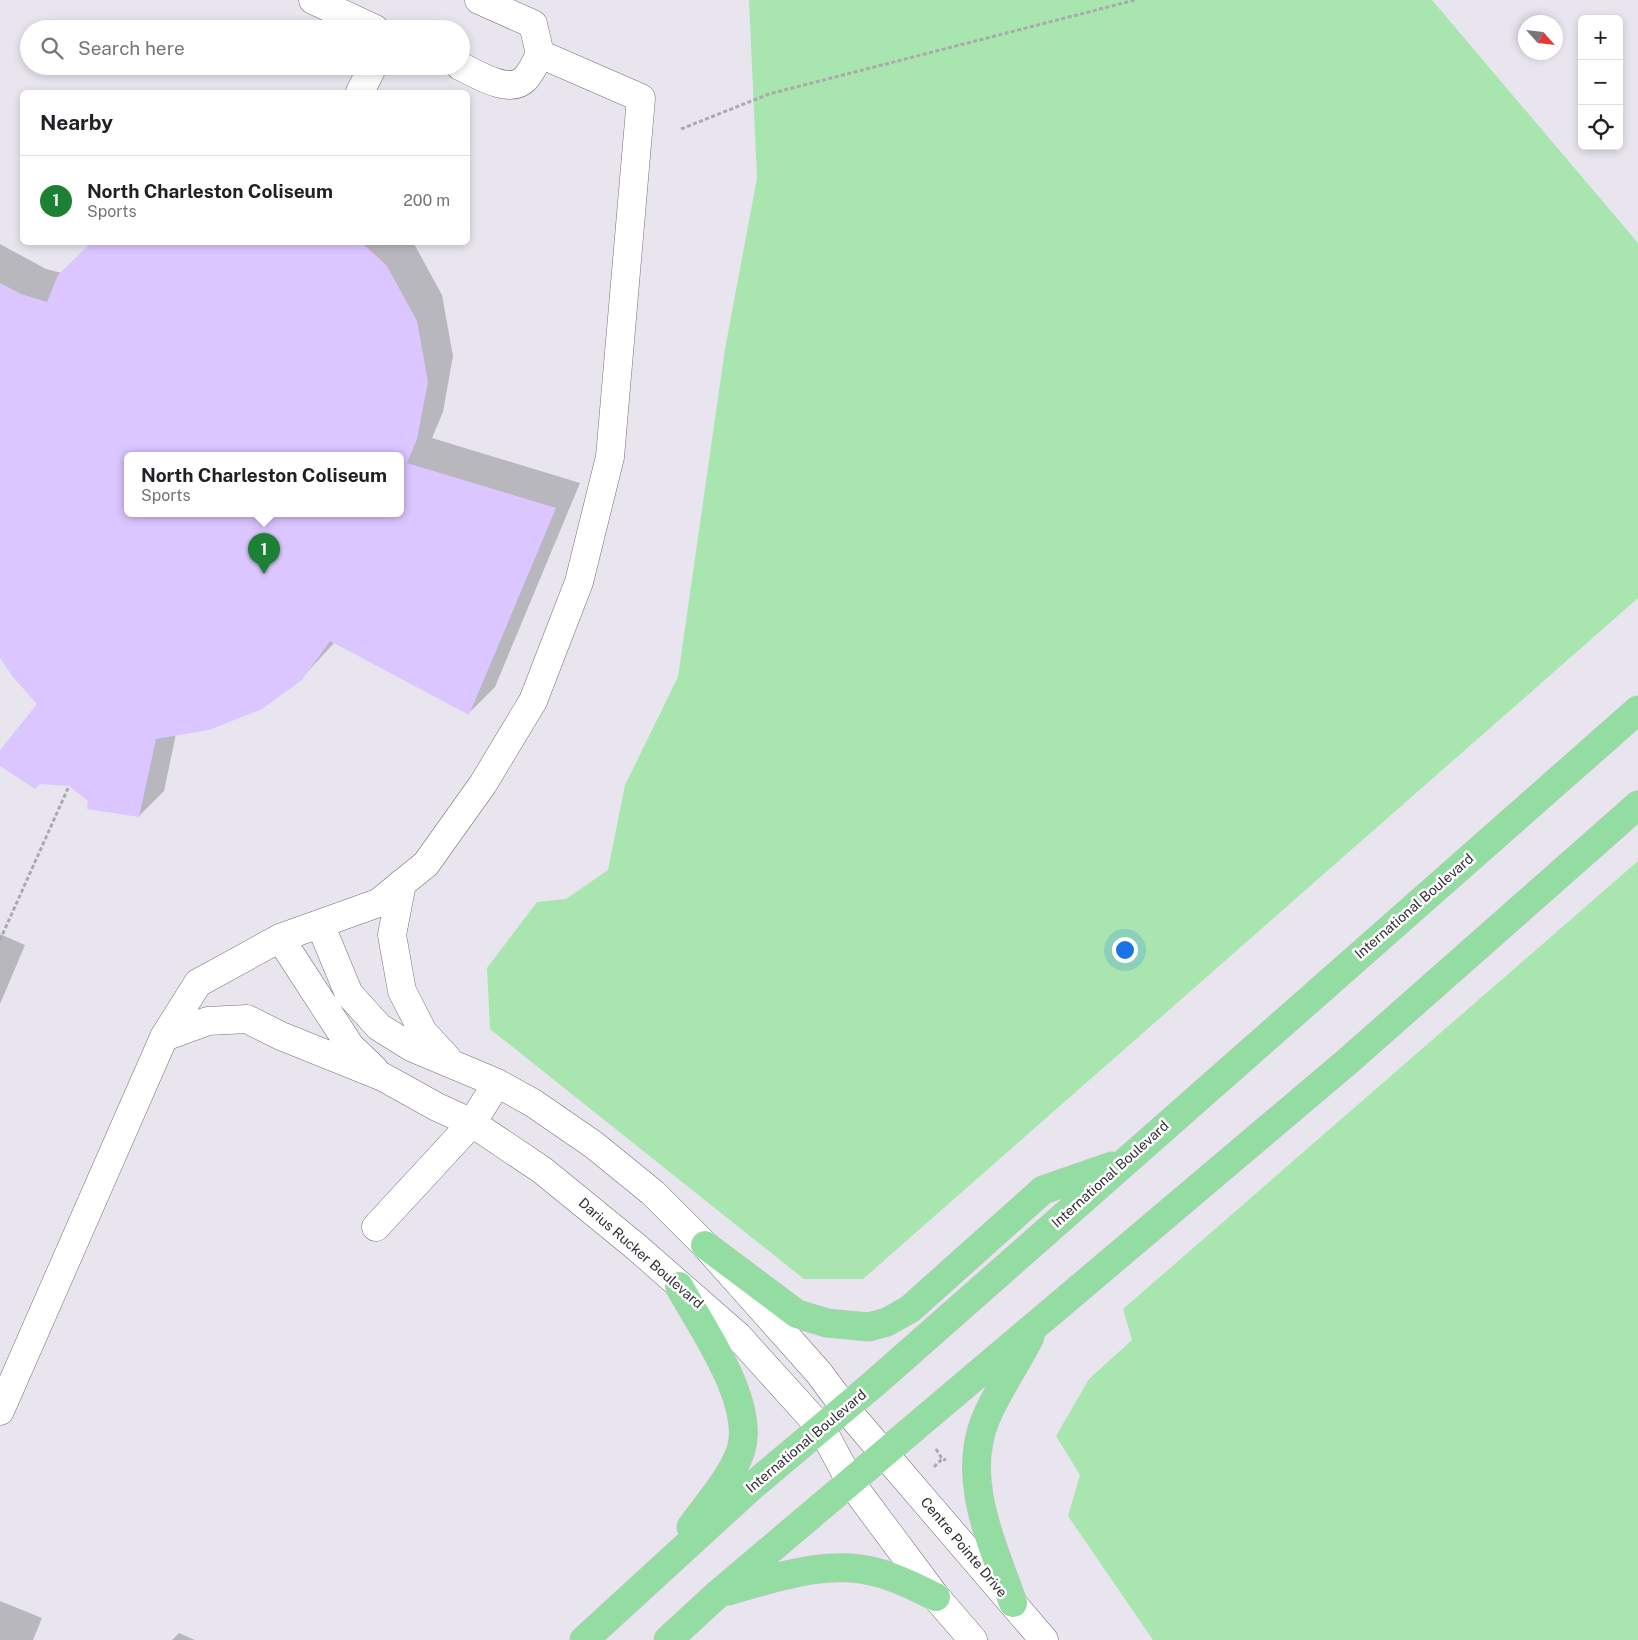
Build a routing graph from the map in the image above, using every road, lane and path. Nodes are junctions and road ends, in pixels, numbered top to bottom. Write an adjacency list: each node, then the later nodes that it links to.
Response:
1 (313, 0): 4 (street)
2 (479, 0): 5 (street)
3 (1135, 0): 9 (path)
4 (355, 20)
5 (540, 54): 6 (street); 13 (street)
6 (470, 70)
7 (368, 75): 8 (street)
8 (361, 90)
9 (681, 129)
10 (1638, 710): 22 (main road, International Boulevard)
11 (69, 786): 16 (path)
12 (1638, 805): 26 (main road)
13 (402, 884): 14 (street); 18 (street)
14 (320, 924): 15 (street); 18 (street)
15 (280, 938): 17 (street); 19 (street, Darius Rucker Boulevard)
16 (0, 940)
17 (164, 1037): 19 (street, Darius Rucker Boulevard); 28 (street)
18 (453, 1064): 20 (street)
19 (383, 1077): 21 (street, Darius Rucker Boulevard)
20 (497, 1083): 21 (street); 24 (street)
21 (472, 1123): 23 (street); 25 (street, Darius Rucker Boulevard)
22 (1125, 1161): 24 (main road); 27 (main road, International Boulevard)
23 (376, 1227)
24 (705, 1244): 27 (street)
25 (678, 1286): 29 (street, Darius Rucker Boulevard); 34 (main road)
26 (1038, 1323): 31 (main road); 37 (main road)
27 (845, 1408): 29 (main road, International Boulevard); 31 (street)
28 (0, 1411)
29 (822, 1429): 33 (street, Darius Rucker Boulevard); 34 (main road, International Boulevard)
30 (936, 1448): 32 (path)
31 (885, 1453): 33 (main road); 37 (street, Centre Pointe Drive)
32 (934, 1468)
33 (851, 1483): 35 (main road); 36 (street)
34 (665, 1565): 38 (main road, International Boulevard)
35 (719, 1593): 36 (main road); 39 (main road)
36 (936, 1597): 40 (street)
37 (1013, 1604): 41 (street, Centre Pointe Drive)
38 (584, 1640)
39 (668, 1640)
40 (973, 1640)
41 (1044, 1640)

